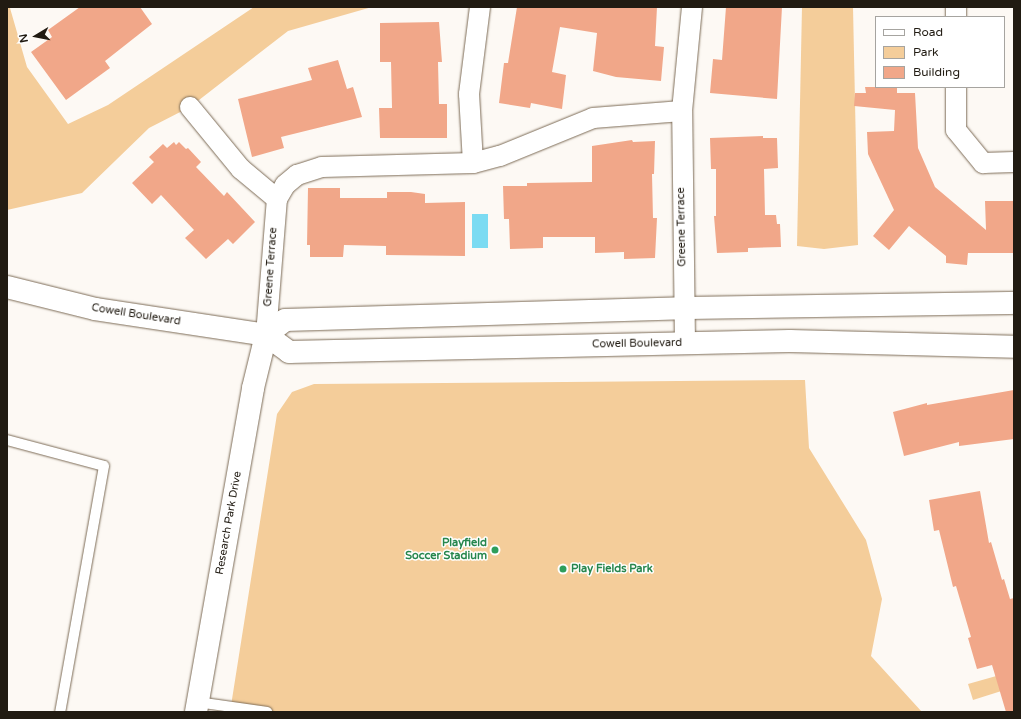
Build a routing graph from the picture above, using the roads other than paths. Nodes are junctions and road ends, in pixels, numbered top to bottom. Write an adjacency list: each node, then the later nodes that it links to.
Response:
1 (480, 7): 7 (street)
2 (692, 7): 5 (street, Greene Terrace)
3 (956, 88): 6 (street)
4 (190, 107): 8 (street)
5 (682, 111): 7 (street, Greene Terrace); 11 (street, Greene Terrace)
6 (1014, 162)
7 (473, 163): 8 (street, Greene Terrace)
8 (277, 199): 12 (street, Greene Terrace)
9 (7, 287): 12 (main road, Cowell Boulevard)
10 (1014, 303): 11 (main road)
11 (683, 308): 12 (main road); 13 (street, Greene Terrace)
12 (266, 335): 13 (main road, Cowell Boulevard); 16 (main road, Research Park Drive)
13 (685, 343): 14 (main road, Cowell Boulevard)
14 (1014, 347)
15 (7, 440): 17 (lane)
16 (196, 707): 18 (lane)
17 (60, 712)
18 (267, 712)

